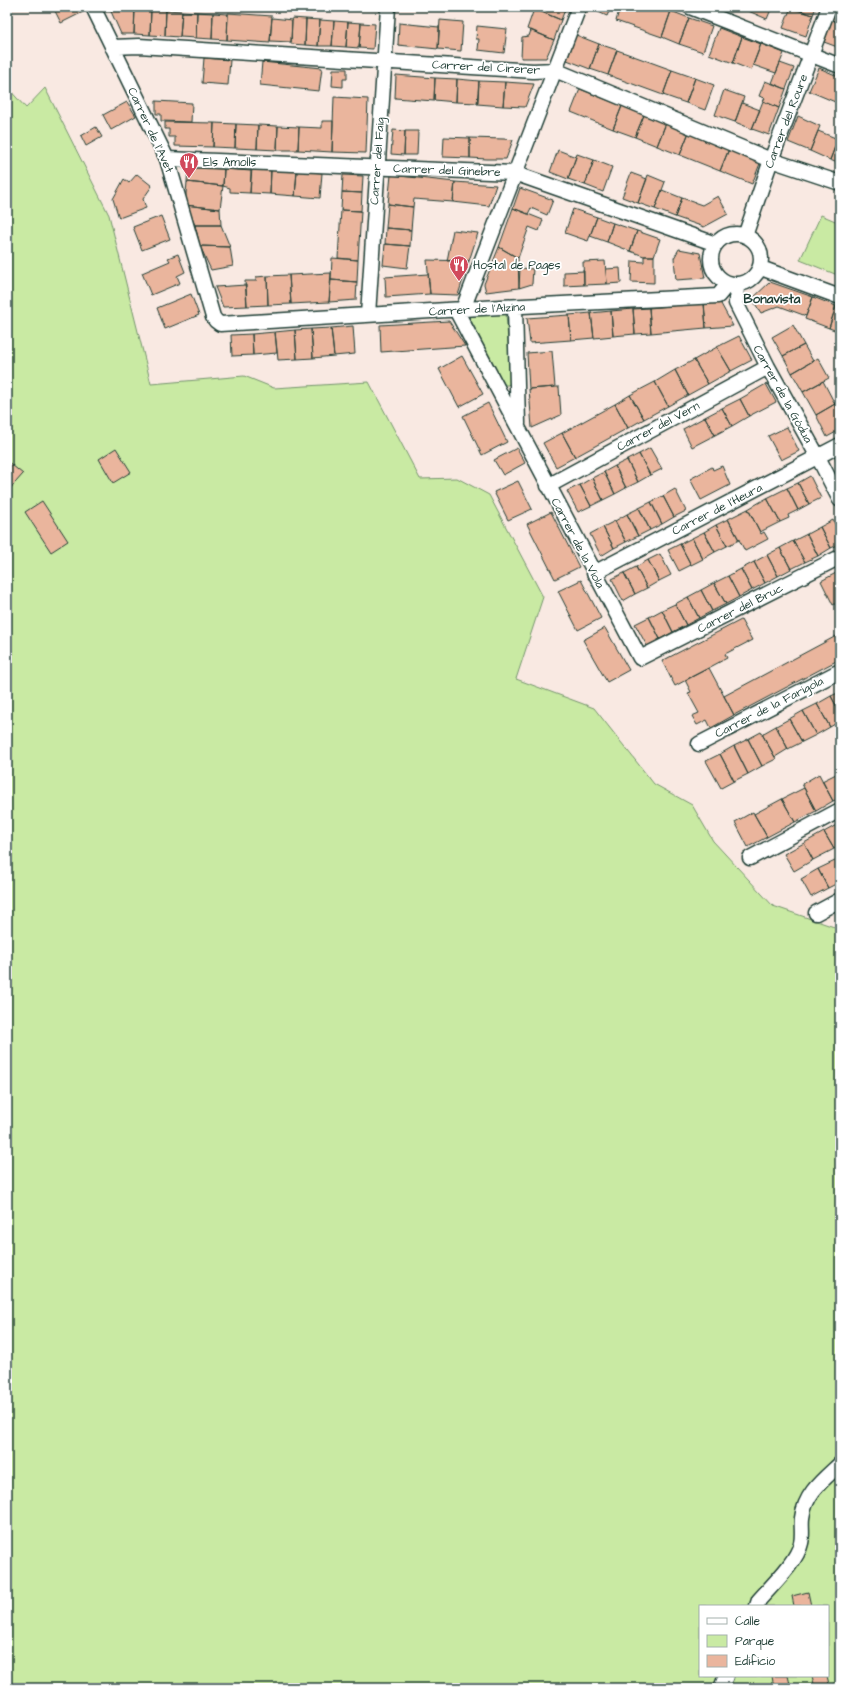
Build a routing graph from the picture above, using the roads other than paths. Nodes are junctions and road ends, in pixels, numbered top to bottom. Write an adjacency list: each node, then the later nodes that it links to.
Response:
1 (93, 7): 6 (street, Carrer de l'Avet)
2 (388, 7): 8 (street, Carrer del Faig)
3 (579, 7): 10 (street)
4 (690, 7): 7 (street)
5 (829, 7): 7 (street, Carrer del Roure)
6 (112, 47): 8 (street, Carrer del Cirerer); 11 (street, Carrer de l'Avet)
7 (812, 54): 9 (street); 12 (street, Carrer del Roure)
8 (384, 62): 10 (street, Carrer del Cirerer); 13 (street, Carrer del Faig)
9 (840, 66)
10 (555, 70): 12 (street, Carrer del Cirerer); 14 (street)
11 (167, 159): 13 (street, Carrer del Ginebre); 24 (street, Carrer de l'Avet)
12 (771, 160): 15 (street, Carrer del Cirerer); 16 (street, Carrer del Roure)
13 (377, 167): 14 (street, Carrer del Ginebre); 23 (street, Carrer del Faig)
14 (514, 173): 17 (street, Carrer del Ginebre); 22 (street)
15 (840, 183)
16 (745, 236): 17 (street); 18 (street)
17 (716, 244): 19 (street)
18 (760, 268): 19 (street); 20 (street)
19 (733, 284): 21 (street, Carrer de l'Alzina); 25 (street, Carrer de la Gódua)
20 (840, 297)
21 (515, 307): 22 (street, Carrer de l'Alzina); 26 (street, Carrer de la Viola)
22 (459, 309): 23 (street, Carrer de l'Alzina); 26 (street, Carrer de la Viola)
23 (368, 315): 24 (street, Carrer de l'Alzina)
24 (220, 324)
25 (768, 367): 28 (street, Carrer de la Gódua); 29 (street, Carrer del Vern)
26 (518, 427): 29 (street, Carrer de la Viola)
27 (840, 445): 28 (street, Carrer de l'Heura)
28 (818, 457): 30 (street, Carrer de la Gódua); 32 (street, Carrer de l'Heura)
29 (548, 486): 32 (street, Carrer de la Viola)
30 (840, 500)
31 (840, 557): 33 (street, Carrer del Bruc)
32 (594, 573): 33 (street, Carrer de la Viola)
33 (640, 658)
34 (840, 671): 35 (street, Carrer de la Farigola)
35 (699, 744)
36 (840, 810): 37 (street)
37 (750, 858)
38 (840, 900): 39 (street)
39 (816, 913)
40 (840, 1464): 41 (street)
41 (757, 1605)
42 (726, 1677): 43 (street)
43 (721, 1688)

